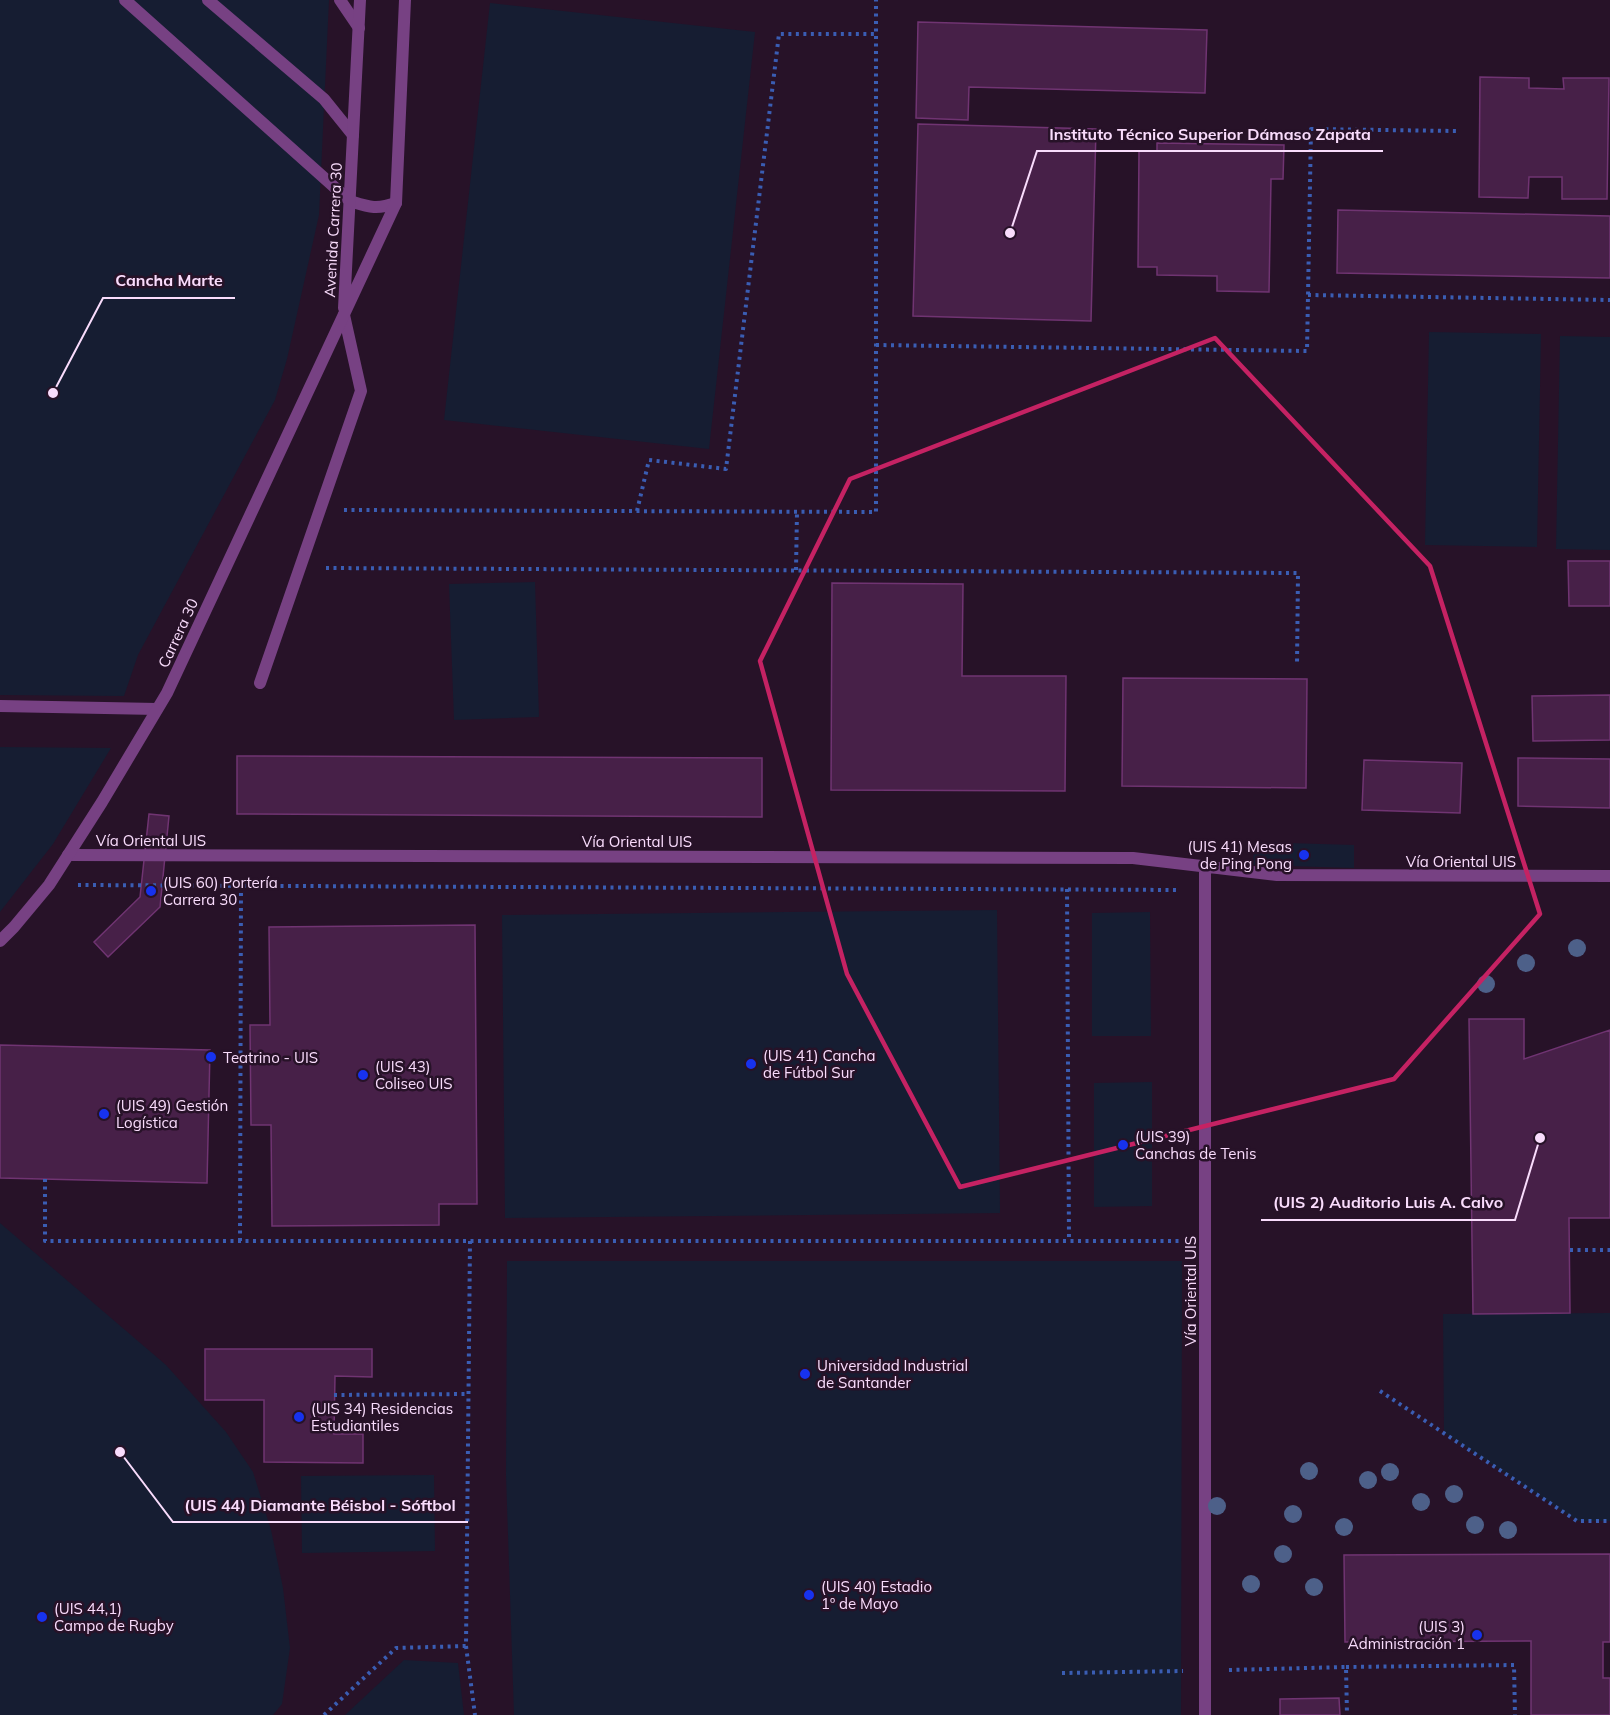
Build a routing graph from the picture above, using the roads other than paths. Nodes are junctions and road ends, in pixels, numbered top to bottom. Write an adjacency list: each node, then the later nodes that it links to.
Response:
1 (125, 0): 8 (street)
2 (207, 0): 7 (street)
3 (340, 0): 6 (street)
4 (360, 0): 6 (street, Avenida Carrera 30)
5 (405, 0): 9 (street, Avenida Carrera 30)
6 (358, 28): 7 (street, Avenida Carrera 30)
7 (353, 135): 8 (street, Avenida Carrera 30)
8 (350, 201): 9 (street); 10 (street, Avenida Carrera 30)
9 (396, 203): 10 (street, Avenida Carrera 30)
10 (344, 315): 11 (street); 13 (street, Carrera 30)
11 (260, 683)
12 (0, 706): 13 (street)
13 (157, 709): 14 (street, Carrera 30)
14 (68, 855): 15 (street, Vía Oriental UIS); 17 (street, Carrera 30)
15 (1205, 867): 16 (street, Vía Oriental UIS); 18 (street, Vía Oriental UIS)
16 (1610, 876)
17 (0, 941)
18 (1204, 1715)

